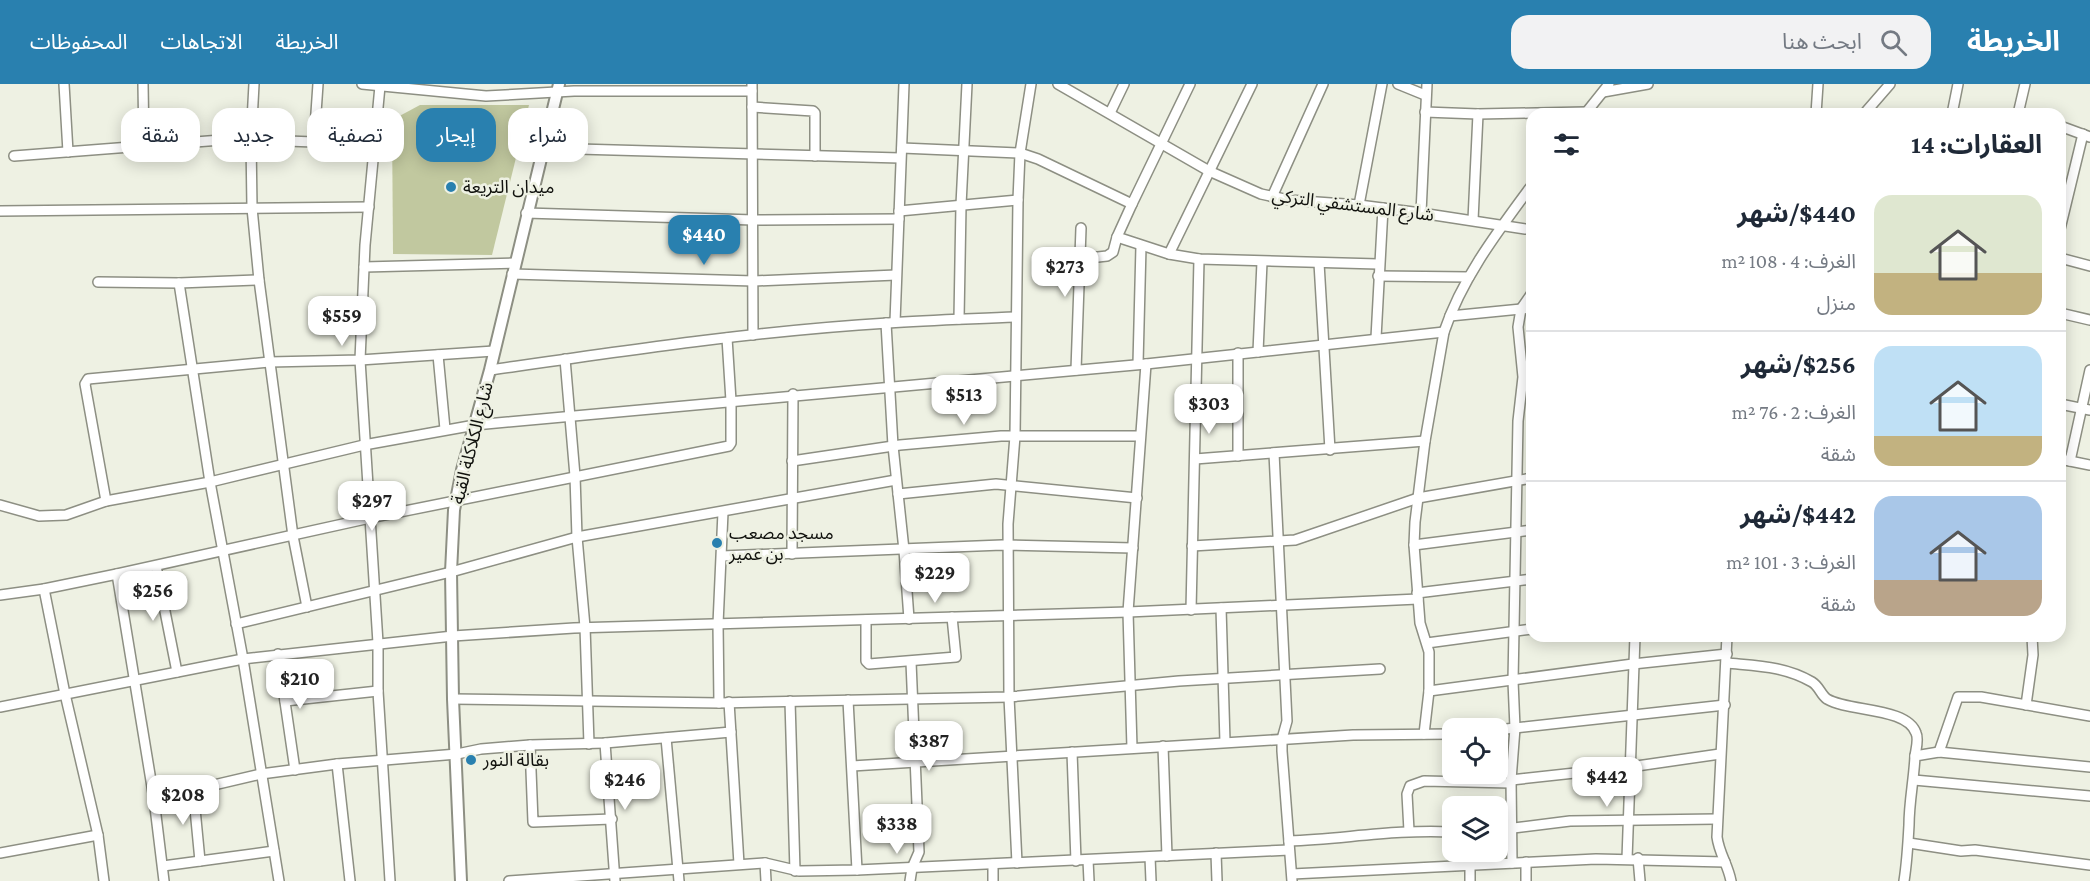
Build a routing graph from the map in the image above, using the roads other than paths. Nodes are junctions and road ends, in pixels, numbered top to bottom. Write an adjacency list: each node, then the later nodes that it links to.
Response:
1 (64, 84): 50 (street)
2 (143, 84): 30 (street)
3 (254, 84): 31 (street)
4 (318, 84): 32 (street)
5 (362, 84): 23 (street)
6 (486, 84): 28 (street)
7 (904, 84): 51 (street)
8 (967, 84): 49 (street)
9 (1031, 84): 52 (street)
10 (1058, 84): 41 (street, شارع المستشفي التركي)
11 (1124, 84): 41 (street)
12 (1190, 84): 46 (street)
13 (1252, 84): 59 (street)
14 (1323, 84): 61 (street)
15 (1382, 84): 65 (street)
16 (1398, 84): 27 (street)
17 (1427, 84): 27 (street)
18 (1648, 84): 26 (street)
19 (1818, 84): 36 (street)
20 (1890, 84): 37 (street)
21 (1958, 84): 38 (street)
22 (2025, 84): 39 (street)
23 (380, 86): 28 (street); 33 (street)
24 (752, 87): 25 (street); 29 (street)
25 (558, 88): 28 (street); 34 (street, شارع الكلاكلة القبة)
26 (1606, 88): 35 (street)
27 (1425, 95): 40 (street)
28 (486, 96)
29 (752, 107): 53 (street); 55 (street)
30 (143, 108)
31 (253, 108)
32 (316, 108)
33 (378, 108)
34 (553, 108)
35 (1590, 108)
36 (1816, 108)
37 (1869, 108)
38 (1953, 108)
39 (2020, 108)
40 (1425, 112): 42 (street); 72 (street)
41 (1110, 113): 46 (street, شارع المستشفي التركي)
42 (1478, 114): 43 (street); 75 (street)
43 (1526, 114)
44 (2066, 128): 45 (street)
45 (2086, 135): 67 (street)
46 (1161, 144): 59 (street, شارع المستشفي التركي); 63 (street)
47 (121, 148): 50 (street)
48 (588, 149): 53 (street)
49 (963, 151): 51 (street); 52 (street); 64 (street)
50 (68, 152): 54 (street)
51 (901, 153): 55 (street); 73 (street)
52 (1020, 153): 62 (street); 63 (street)
53 (752, 154): 55 (street); 74 (street)
54 (14, 156)
55 (815, 156)
56 (251, 162): 68 (street)
57 (374, 162): 66 (street)
58 (539, 162): 71 (street, شارع الكلاكلة القبة)
59 (1209, 171): 61 (street, شارع المستشفي التركي); 81 (street)
60 (1526, 193): 76 (street)
61 (1272, 197): 65 (street, شارع المستشفي التركي)
62 (1018, 200): 64 (street); 101 (street)
63 (1132, 204): 79 (street)
64 (961, 205): 73 (street); 102 (street)
65 (1359, 205): 69 (street, شارع المستشفي التركي)
66 (369, 207): 68 (street); 89 (street)
67 (2066, 207)
68 (252, 208): 70 (street); 94 (street)
69 (1383, 208): 72 (street, شارع المستشفي التركي); 87 (street)
70 (0, 211)
71 (526, 213): 74 (street); 90 (street, شارع الكلاكلة القبة)
72 (1421, 213): 75 (street, شارع المستشفي التركي)
73 (899, 215): 74 (street); 91 (street)
74 (754, 220): 95 (street)
75 (1473, 220): 76 (street, شارع المستشفي التركي)
76 (1502, 225): 78 (street, شارع المستشفي التركي); 93 (street)
77 (1081, 228): 82 (street)
78 (1526, 229)
79 (1117, 237): 80 (street); 82 (street)
80 (1141, 246): 81 (street); 118 (street)
81 (1169, 254): 83 (street)
82 (1080, 259): 121 (street)
83 (1199, 259): 85 (street); 114 (street)
84 (2066, 260): 88 (street)
85 (1262, 262): 86 (street); 111 (street)
86 (1319, 263): 87 (street); 109 (street)
87 (1378, 264): 92 (street)
88 (2090, 266)
89 (364, 267): 90 (street); 116 (street)
90 (514, 268): 95 (street); 110 (street, شارع الكلاكلة القبة)
91 (896, 275): 95 (street); 104 (street)
92 (1378, 276): 93 (street); 108 (street)
93 (1469, 277): 100 (street)
94 (259, 280): 97 (street); 117 (street)
95 (754, 281): 106 (street)
96 (99, 282): 97 (street)
97 (179, 283): 119 (street)
98 (1526, 308): 100 (street); 149 (street)
99 (2066, 314): 103 (street)
100 (1450, 316): 105 (street)
101 (1016, 317): 102 (street); 123 (street)
102 (959, 320): 104 (street)
103 (2090, 320)
104 (891, 322): 106 (street); 124 (street)
105 (1444, 332): 108 (street); 134 (street)
106 (753, 335): 107 (street)
107 (727, 338): 115 (street); 126 (street)
108 (1376, 338): 109 (street)
109 (1323, 344): 111 (street); 137 (street)
110 (494, 351): 113 (street); 120 (street, شارع الكلاكلة القبة)
111 (1258, 352): 112 (street)
112 (1238, 353): 114 (street); 139 (street)
113 (438, 355): 116 (street); 131 (street)
114 (1198, 357): 118 (street); 140 (street)
115 (565, 359): 120 (street); 129 (street)
116 (360, 360): 117 (street); 135 (street)
117 (269, 362): 119 (street); 144 (street)
118 (1142, 364): 121 (street); 133 (street)
119 (192, 368): 150 (street); 156 (street)
120 (490, 370): 130 (street, شارع الكلاكلة القبة)
121 (1076, 370): 123 (street)
122 (2090, 370): 128 (street)
123 (1016, 376): 124 (street); 132 (street)
124 (890, 386): 125 (street); 136 (street)
125 (793, 394): 126 (street); 141 (street)
126 (731, 401): 129 (street); 146 (street)
127 (2066, 405): 128 (street)
128 (2085, 409): 143 (street)
129 (570, 416): 130 (street); 146 (street)
130 (475, 424): 131 (street); 157 (street, شارع الكلاكلة القبة)
131 (445, 429): 135 (street)
132 (1015, 436): 133 (street); 136 (street); 151 (street)
133 (1140, 436): 153 (street)
134 (1425, 441): 137 (street); 154 (street)
135 (364, 445): 144 (street); 160 (street)
136 (893, 446): 141 (street); 148 (street)
137 (1330, 450): 138 (street)
138 (1274, 453): 139 (street); 165 (street)
139 (1238, 456): 140 (street)
140 (1195, 459): 168 (street)
141 (792, 460): 155 (street)
142 (2066, 460): 143 (street)
143 (2070, 460): 145 (street)
144 (284, 464): 150 (street); 163 (street)
145 (2090, 465)
146 (575, 476): 157 (street); 164 (street)
147 (1526, 479): 149 (street)
148 (896, 480): 152 (street); 155 (street)
149 (1517, 480): 154 (street); 162 (street)
150 (210, 482): 156 (street); 171 (street)
151 (1012, 486): 152 (street); 153 (street); 166 (street)
152 (898, 494): 170 (street)
153 (1137, 498): 169 (street)
154 (1418, 498): 165 (street); 167 (street)
155 (791, 499): 159 (street); 172 (street)
156 (106, 501): 158 (street)
157 (455, 501): 160 (street); 175 (street, شارع الكلاكلة القبة)
158 (0, 505)
159 (723, 512): 164 (street); 173 (street)
160 (370, 518): 163 (street); 180 (street)
161 (1526, 531): 162 (street)
162 (1516, 532): 167 (street); 178 (street)
163 (293, 536): 171 (street); 184 (street)
164 (577, 537): 175 (street); 194 (street)
165 (1278, 543): 168 (street); 183 (street)
166 (1009, 545): 169 (street); 170 (street); 188 (street)
167 (1414, 545): 182 (street)
168 (1191, 546): 186 (street)
169 (1133, 548): 187 (street)
170 (904, 550): 172 (street); 190 (street)
171 (222, 552): 174 (street); 192 (street)
172 (792, 554): 173 (street)
173 (722, 556): 193 (street)
174 (156, 566): 176 (street); 209 (street)
175 (451, 572): 180 (street); 197 (street, شارع الكلاكلة القبة)
176 (117, 574): 179 (street); 212 (street)
177 (1526, 580): 178 (street)
178 (1516, 582): 182 (street); 196 (street)
179 (44, 589): 181 (street); 217 (street)
180 (375, 591): 184 (street); 201 (street)
181 (0, 595)
182 (1418, 596): 183 (street); 202 (street)
183 (1281, 605): 185 (street); 210 (street)
184 (307, 607): 192 (street)
185 (1221, 608): 186 (street); 211 (street)
186 (1191, 610): 187 (street)
187 (1128, 612): 188 (street); 214 (street)
188 (1007, 615): 189 (street); 218 (street)
189 (952, 617): 190 (street); 206 (street)
190 (909, 619): 191 (street)
191 (866, 620): 193 (street); 206 (street)
192 (236, 624): 204 (street)
193 (718, 624): 194 (street); 226 (street)
194 (585, 627): 197 (street); 224 (street)
195 (1526, 630): 196 (street)
196 (1514, 631): 202 (street); 213 (street)
197 (453, 636): 201 (street); 219 (street, شارع الكلاكلة القبة)
198 (1635, 642): 207 (street)
199 (1727, 642): 205 (street)
200 (2032, 642): 228 (street)
201 (378, 643): 203 (street); 215 (street)
202 (1427, 643): 216 (street)
203 (278, 654): 204 (street); 222 (street)
204 (243, 659): 209 (street); 258 (street)
205 (1727, 659): 207 (street); 227 (street); 250 (street)
206 (911, 662): 221 (street)
207 (1633, 664): 213 (street); 230 (street)
208 (1380, 669): 210 (street)
209 (177, 672): 212 (street)
210 (1285, 676): 211 (street); 238 (street)
211 (1223, 678): 214 (street); 239 (street)
212 (134, 681): 217 (street); 263 (street)
213 (1513, 681): 216 (street); 232 (street)
214 (1131, 685): 218 (street); 244 (street)
215 (378, 691): 222 (street); 251 (street)
216 (1429, 691): 235 (street)
217 (65, 694): 229 (street); 271 (street)
218 (1009, 697): 221 (street); 249 (street)
219 (453, 699): 224 (street); 247 (street, شارع الكلاكلة القبة)
220 (848, 700): 221 (street); 223 (street); 254 (street)
221 (912, 700): 252 (street)
222 (285, 701): 257 (street)
223 (790, 701): 225 (street); 298 (street)
224 (588, 702): 226 (street); 241 (street)
225 (729, 702): 226 (street); 234 (street)
226 (719, 703)
227 (1725, 705): 230 (street); 248 (street)
228 (2026, 705): 231 (street); 246 (street)
229 (0, 707)
230 (1631, 716): 232 (street); 255 (street)
231 (2090, 716)
232 (1515, 728): 233 (street); 260 (street)
233 (1508, 729)
234 (731, 732): 237 (street); 289 (street)
235 (1424, 734): 236 (street); 238 (street)
236 (1442, 734)
237 (666, 738): 240 (street); 295 (street)
238 (1282, 739): 239 (street); 273 (street)
239 (1225, 742): 243 (street)
240 (605, 743): 241 (street); 264 (street)
241 (589, 744): 242 (street)
242 (530, 745): 247 (street); 264 (street)
243 (1164, 746): 244 (street); 278 (street)
244 (1132, 748): 245 (street)
245 (1072, 752): 249 (street); 283 (street)
246 (1939, 752): 250 (street); 256 (street)
247 (457, 754): 251 (street); 306 (street, شارع الكلاكلة القبة)
248 (1720, 754): 255 (street); 265 (street)
249 (1012, 756): 252 (street); 288 (street)
250 (1915, 756): 259 (street)
251 (383, 760): 253 (street); 305 (street)
252 (915, 762): 254 (street); 296 (street)
253 (337, 764): 257 (street); 304 (street)
254 (852, 766): 297 (street)
255 (1630, 767): 260 (street); 266 (street)
256 (2090, 767)
257 (295, 770): 258 (street)
258 (261, 774): 261 (street); 274 (street)
259 (1914, 780): 262 (street); 272 (street)
260 (1511, 781): 268 (street); 269 (street)
261 (193, 788): 263 (street); 282 (street)
262 (2090, 796)
263 (154, 799): 293 (street)
264 (612, 819): 299 (street)
265 (1718, 819): 266 (street); 286 (street)
266 (1629, 821): 268 (street); 280 (street)
267 (1508, 829): 268 (street)
268 (1511, 829): 284 (street)
269 (1409, 831): 270 (street); 273 (street)
270 (1442, 832)
271 (98, 835): 275 (street); 301 (street)
272 (1910, 843): 291 (street); 319 (street)
273 (1289, 845): 276 (street); 300 (street)
274 (274, 851): 282 (street); 303 (street)
275 (0, 853)
276 (1216, 853): 278 (street); 314 (street)
277 (1150, 856): 278 (street); 281 (street); 313 (street)
278 (1167, 856)
279 (1638, 858): 280 (street); 286 (street); 317 (street)
280 (1627, 859): 285 (street)
281 (1088, 860): 283 (street); 312 (street)
282 (200, 861): 293 (street)
283 (1076, 861): 288 (street)
284 (1512, 862): 285 (street); 294 (street)
285 (1526, 862): 316 (street)
286 (1725, 862): 318 (street)
287 (765, 863): 289 (street); 298 (street); 309 (street)
288 (1017, 863): 290 (street)
289 (739, 864): 295 (street)
290 (993, 864): 296 (street); 311 (street)
291 (2090, 864)
292 (1457, 865): 294 (street); 300 (street)
293 (163, 866): 302 (street)
294 (1470, 866): 315 (street)
295 (678, 868): 299 (street); 308 (street)
296 (912, 868): 297 (street); 310 (street)
297 (857, 870): 298 (street)
298 (795, 871)
299 (615, 877): 307 (street)
300 (1292, 878)
301 (104, 881)
302 (164, 881)
303 (279, 881)
304 (350, 881)
305 (390, 881)
306 (461, 881)
307 (509, 881)
308 (679, 881)
309 (766, 881)
310 (910, 881)
311 (993, 881)
312 (1089, 881)
313 (1151, 881)
314 (1217, 881)
315 (1470, 881)
316 (1526, 881)
317 (1640, 881)
318 (1731, 881)
319 (1904, 881)

